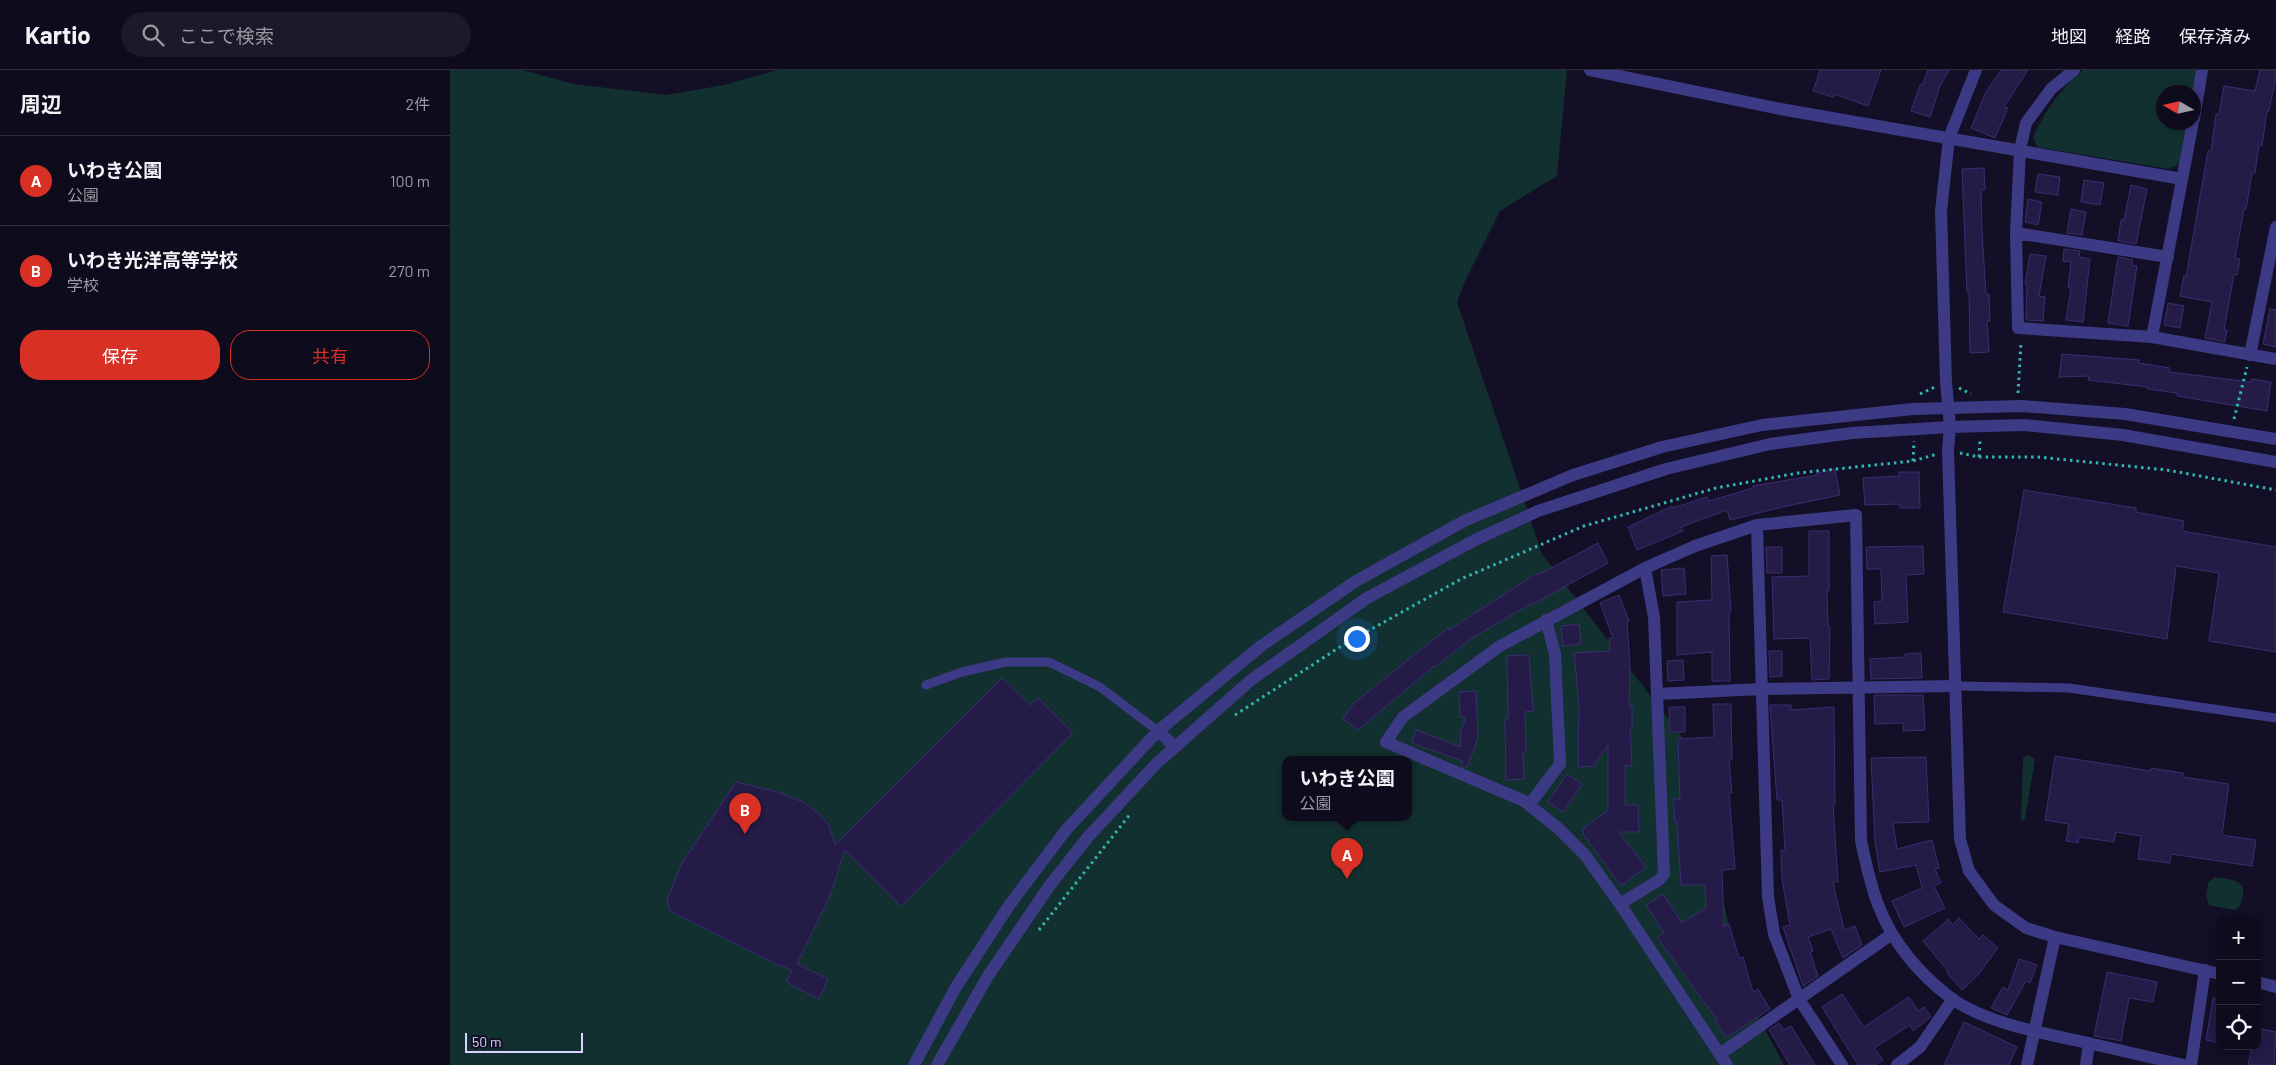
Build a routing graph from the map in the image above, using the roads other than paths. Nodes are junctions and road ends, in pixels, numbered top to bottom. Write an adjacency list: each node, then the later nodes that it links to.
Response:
1 (1590, 70): 7 (street)
2 (1976, 70): 7 (street)
3 (2074, 70): 8 (street)
4 (2202, 70): 5 (street)
5 (2199, 85)
6 (2191, 130): 9 (street)
7 (1949, 138): 8 (street); 16 (street)
8 (2020, 150): 9 (street); 11 (street)
9 (2182, 179): 12 (street)
10 (2276, 227): 14 (street)
11 (2016, 233): 12 (street); 13 (street)
12 (2168, 257): 13 (street)
13 (2152, 337): 14 (street)
14 (2250, 355): 15 (street)
15 (2276, 359)
16 (1948, 406): 17 (street); 18 (street); 29 (street)
17 (1950, 427): 19 (street); 24 (street); 30 (street)
18 (2276, 439)
19 (2276, 462)
20 (1757, 525): 21 (street); 25 (street); 26 (street)
21 (1645, 568): 22 (street); 27 (street)
22 (1546, 620): 31 (street); 31 (street)
23 (926, 685): 29 (lane)
24 (1957, 686): 25 (street); 28 (lane); 34 (street)
25 (1859, 688): 26 (street); 33 (street)
26 (1761, 689): 27 (street); 39 (street)
27 (1657, 694): 32 (street)
28 (2276, 718)
29 (1158, 731): 30 (street); 45 (street)
30 (1175, 747): 44 (street)
31 (1529, 805): 32 (street)
32 (1620, 904): 43 (street)
33 (1892, 934): 39 (street); 40 (street)
34 (2055, 937): 35 (street); 41 (street)
35 (2205, 970): 36 (street); 52 (street)
36 (2216, 973)
37 (2261, 983): 38 (street)
38 (2276, 987)
39 (1799, 999): 43 (street); 47 (street)
40 (1953, 999): 41 (street); 48 (street)
41 (2035, 1032): 42 (street); 49 (street)
42 (2089, 1043): 50 (street); 51 (street)
43 (1720, 1054): 46 (street)
44 (941, 1064)
45 (914, 1065)
46 (1727, 1065)
47 (1842, 1065)
48 (1897, 1065)
49 (2027, 1065)
50 (2086, 1065)
51 (2184, 1065)
52 (2190, 1065)

